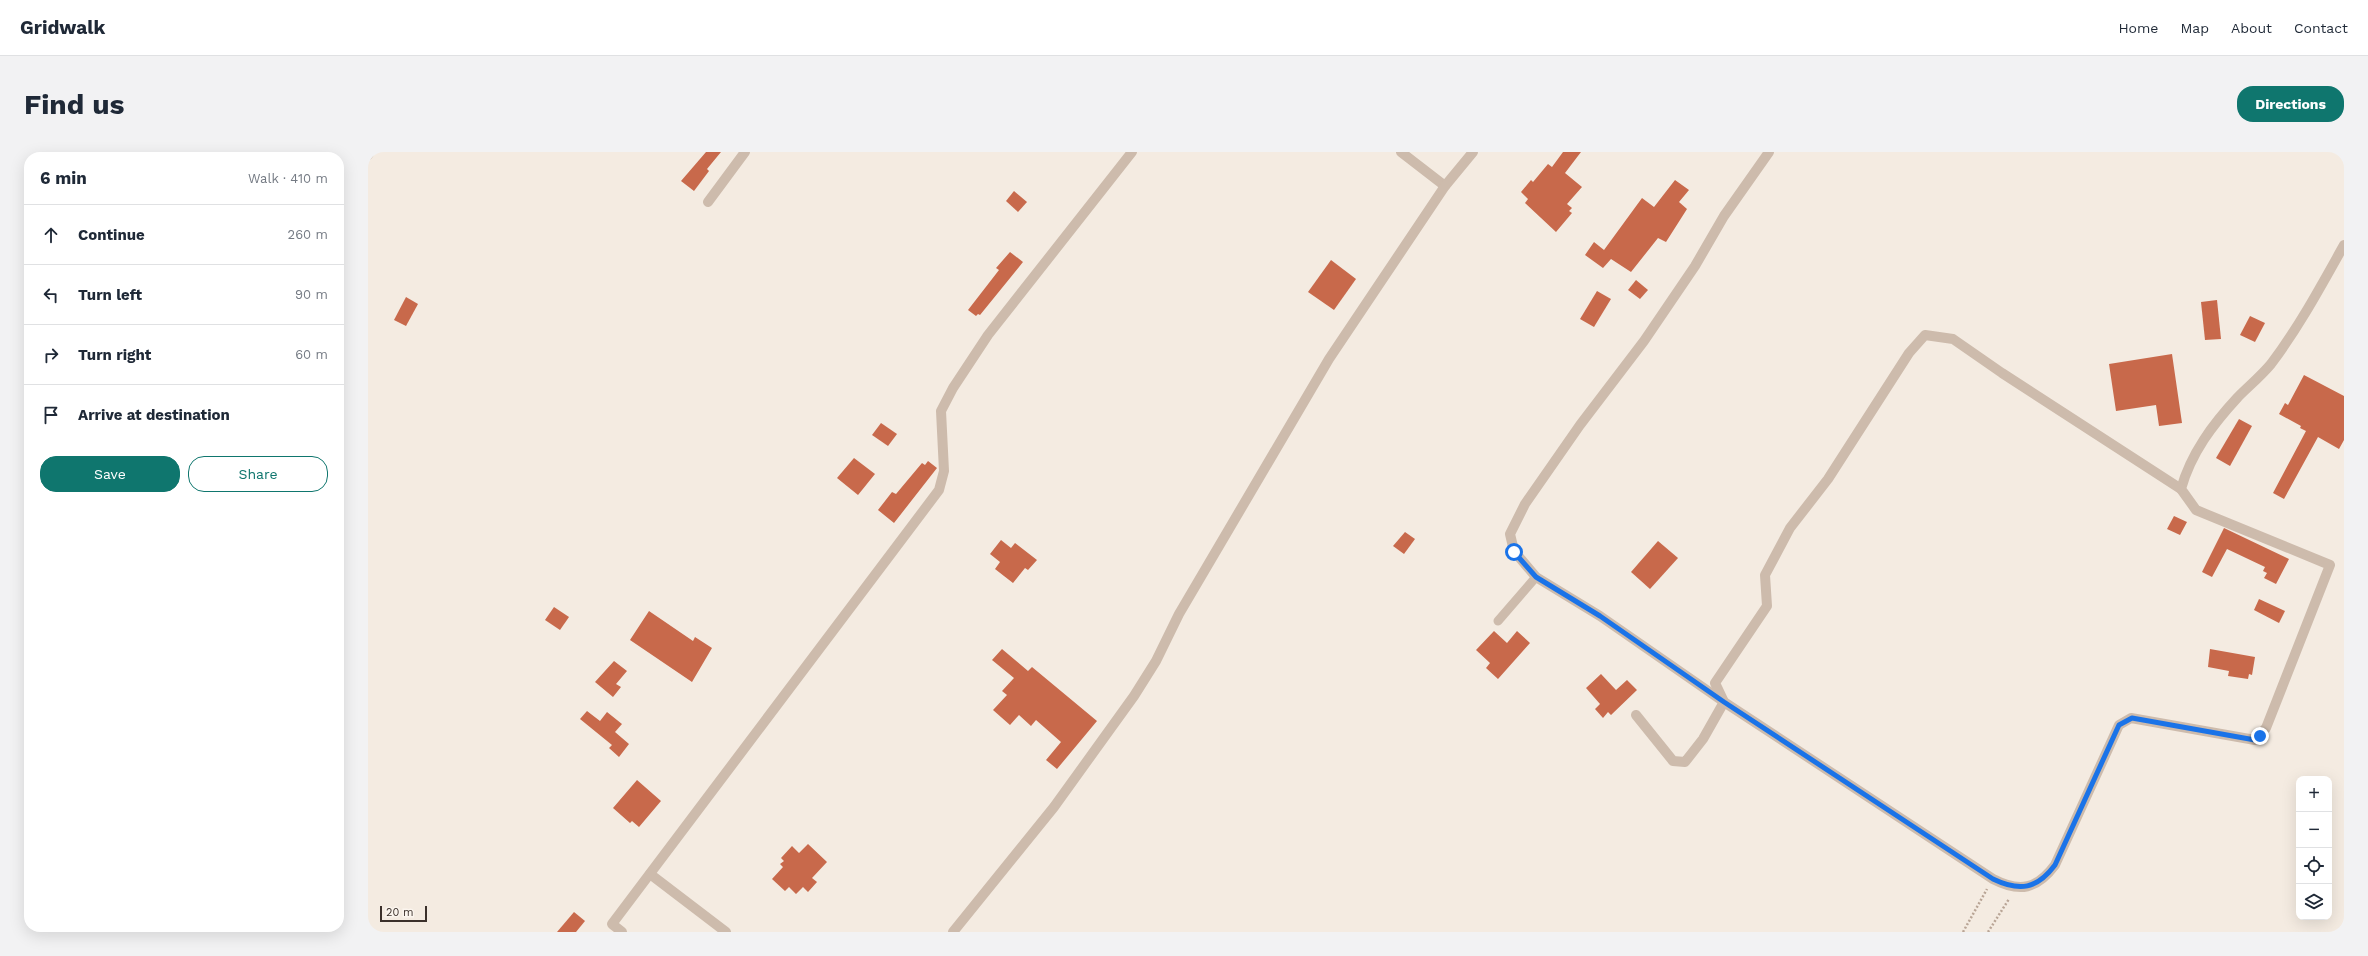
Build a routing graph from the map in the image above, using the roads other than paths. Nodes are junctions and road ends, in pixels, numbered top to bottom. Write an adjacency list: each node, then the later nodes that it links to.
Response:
1 (370, 152): 7 (street)
2 (745, 152): 9 (street)
3 (1132, 152): 16 (street)
4 (1401, 152): 8 (street)
5 (1473, 152): 8 (street)
6 (1769, 152): 12 (street)
7 (368, 155)
8 (1445, 186): 19 (street)
9 (708, 202)
10 (2344, 245): 11 (street)
11 (2181, 489): 14 (street); 14 (street)
12 (1536, 577): 13 (lane); 14 (street)
13 (1498, 621)
14 (1724, 702): 15 (street)
15 (1636, 715)
16 (650, 874): 17 (street); 18 (street)
17 (622, 932)
18 (726, 932)
19 (953, 932)

